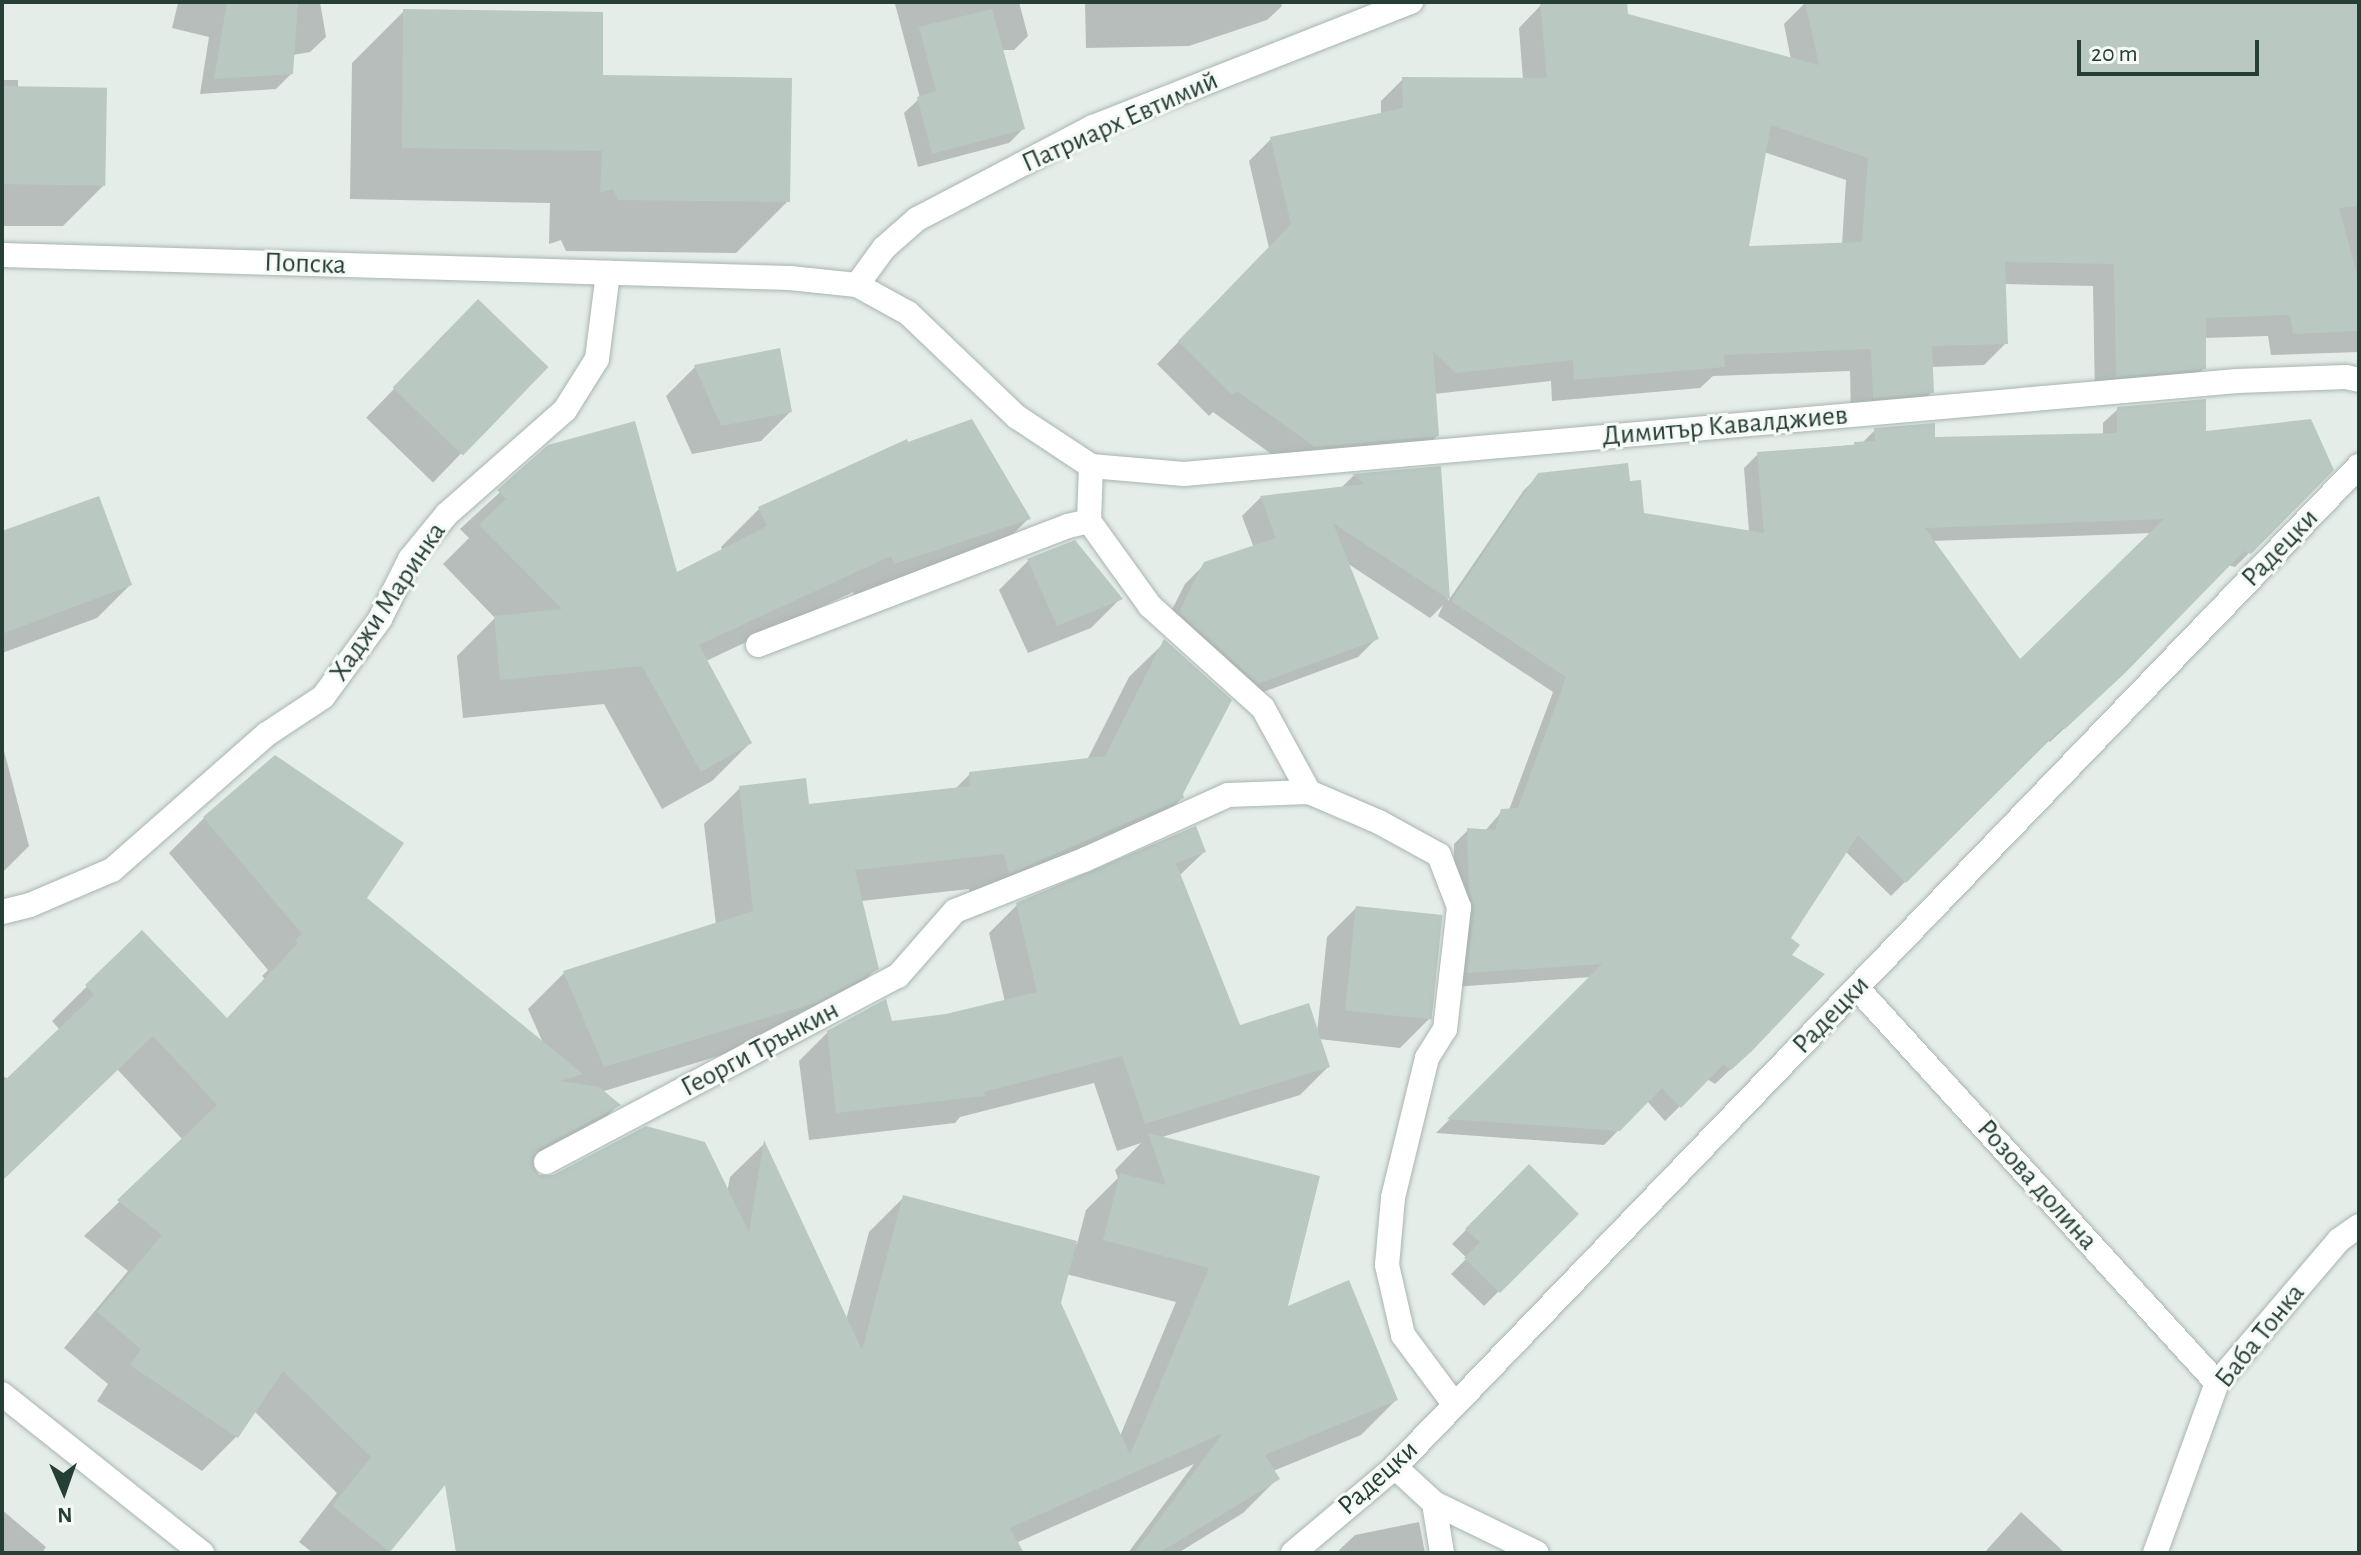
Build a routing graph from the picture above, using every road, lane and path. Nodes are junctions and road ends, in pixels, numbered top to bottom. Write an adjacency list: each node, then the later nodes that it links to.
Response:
1 (1411, 2): 4 (street, Патриарх Евтимий)
2 (2, 255): 3 (street, Попска)
3 (608, 273): 4 (street, Попска); 11 (street, Хаджи Маринка)
4 (857, 285): 6 (street)
5 (2359, 380): 6 (street, Димитър Кавалджиев)
6 (1091, 466): 8 (street)
7 (2359, 466): 12 (street, Радецки)
8 (1089, 521): 9 (street); 10 (street)
9 (758, 645)
10 (1309, 792): 13 (street, Георги Трънкин); 17 (street)
11 (2, 912)
12 (1857, 988): 15 (street, Розова долина); 17 (street, Радецки)
13 (546, 1162)
14 (2359, 1226): 15 (street, Баба Тонка)
15 (2217, 1383): 24 (street, Баба Тонка)
16 (2, 1394): 20 (street)
17 (1455, 1405): 18 (street, Радецки)
18 (1395, 1467): 19 (street); 21 (street, Радецки)
19 (1434, 1503): 22 (street); 23 (street)
20 (202, 1553)
21 (1293, 1553)
22 (1442, 1553)
23 (1537, 1553)
24 (2155, 1553)

